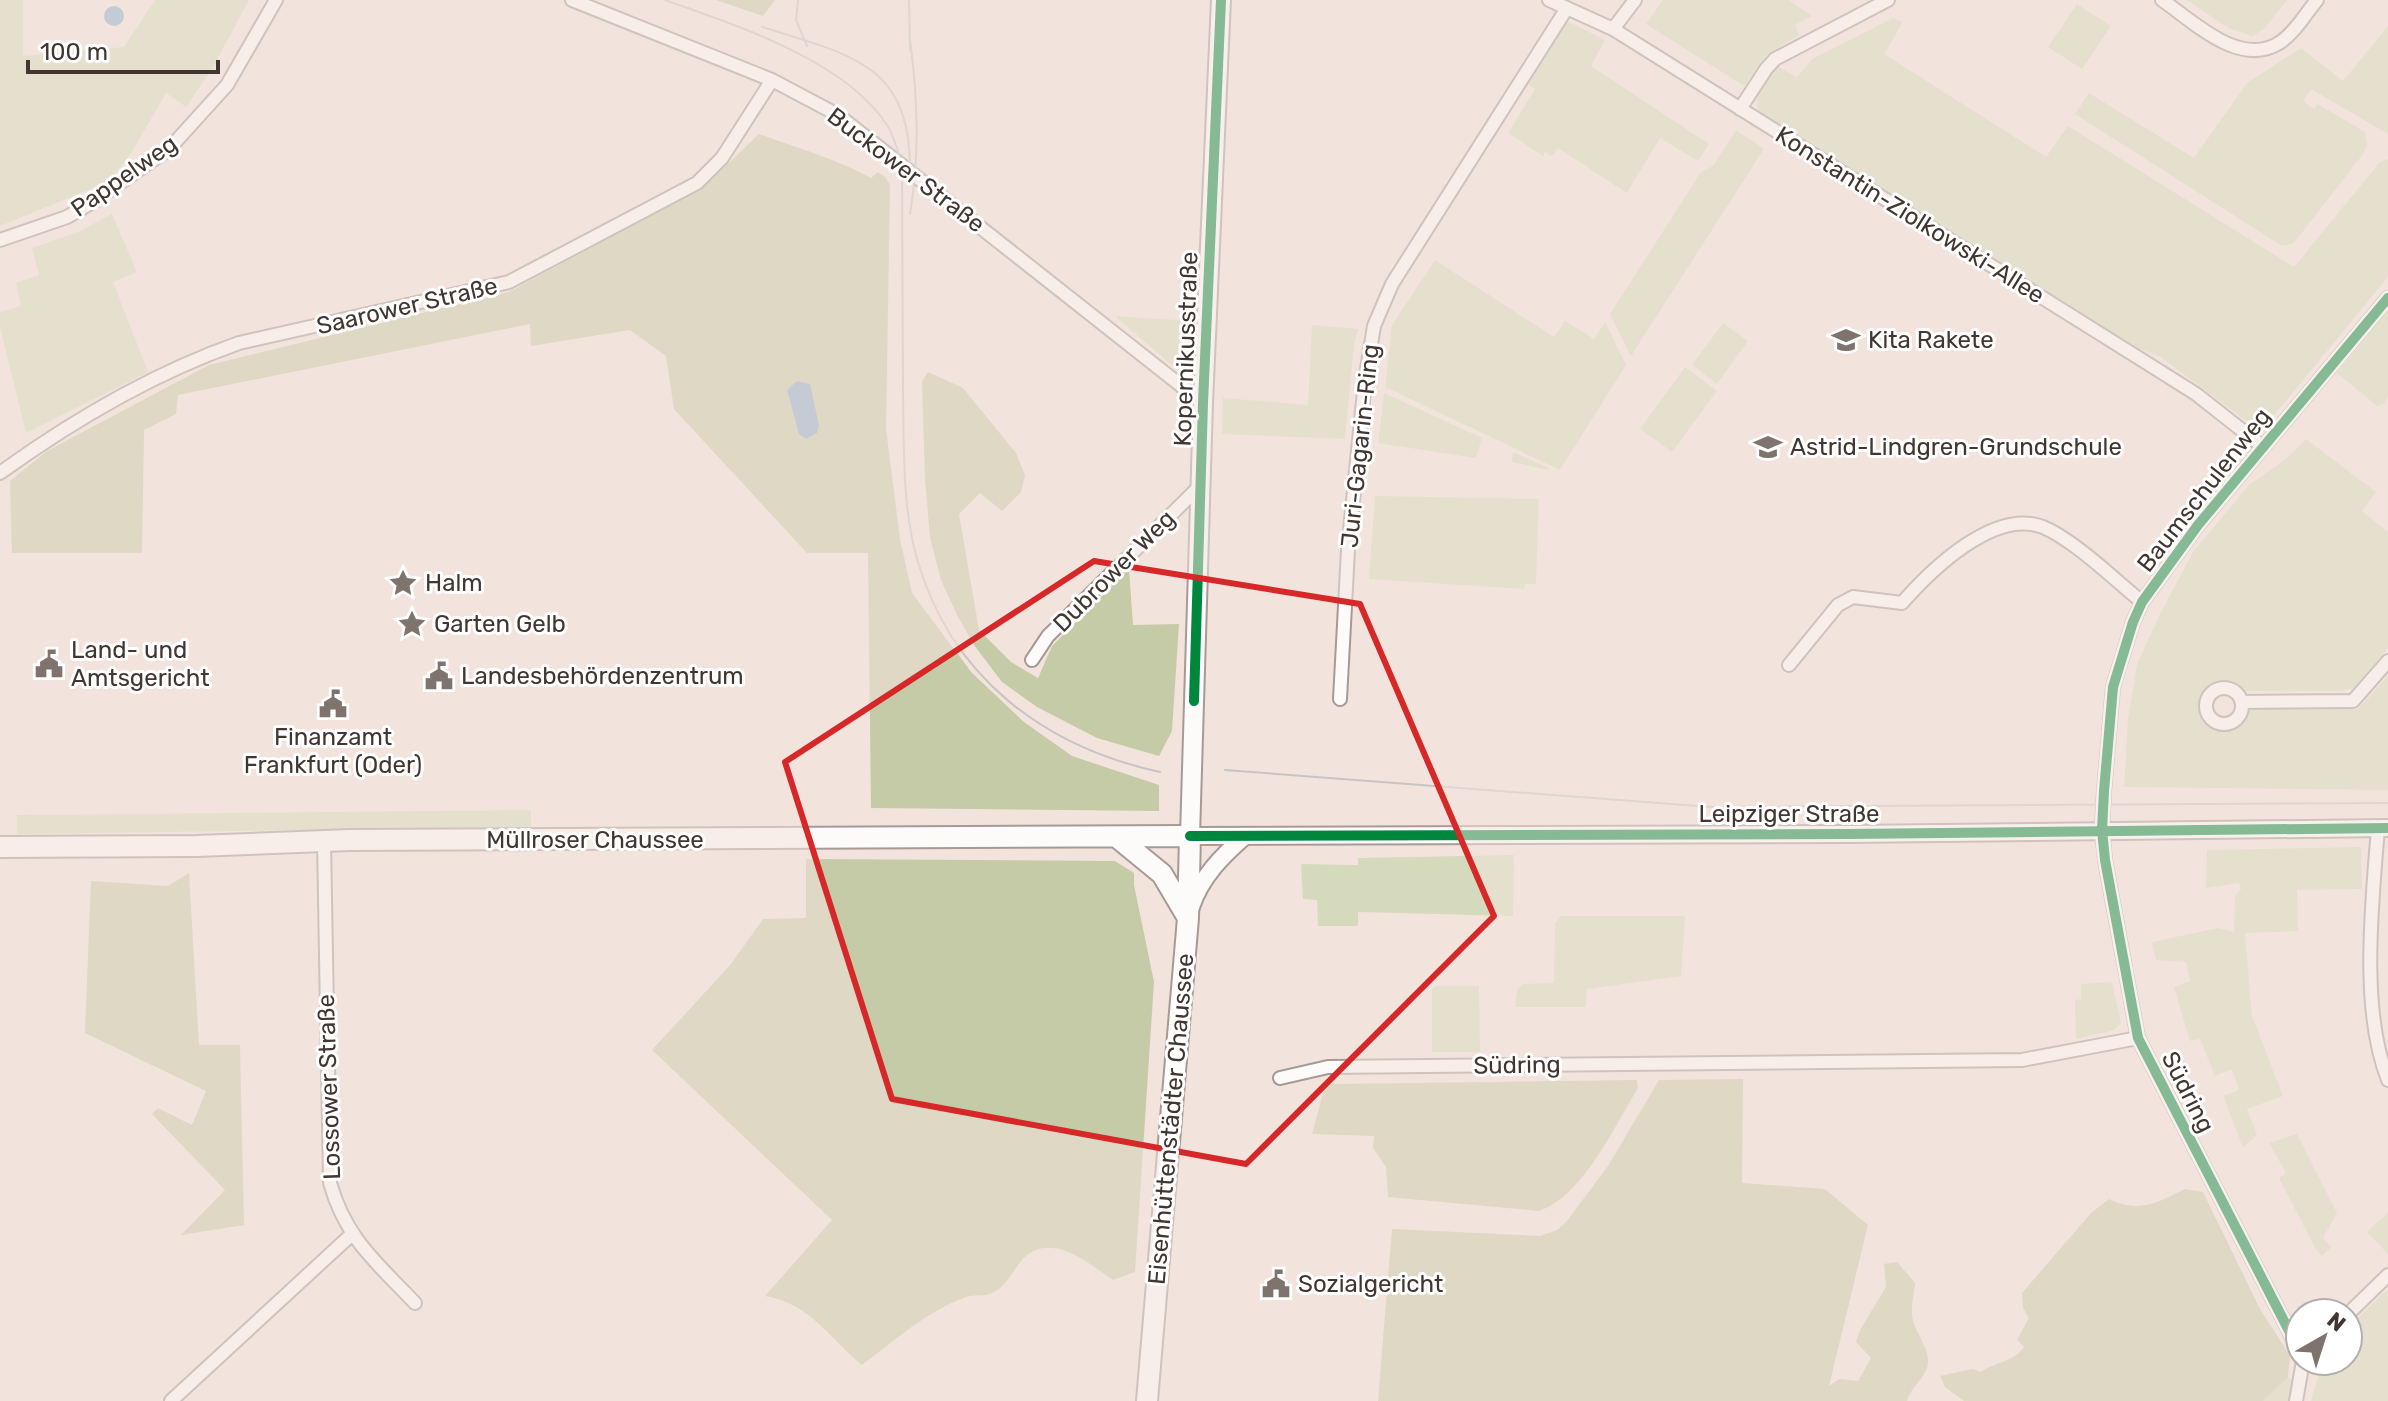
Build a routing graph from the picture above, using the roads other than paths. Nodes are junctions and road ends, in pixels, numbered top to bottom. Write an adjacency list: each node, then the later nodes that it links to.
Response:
1 (276, 0): 13 (street, Pappelweg)
2 (572, 0): 11 (street, Buckower Straße)
3 (1221, 0): 15 (main road, Kopernikusstraße)
4 (1549, 0): 9 (street, Konstantin-Ziolkowski-Allee)
5 (1635, 0): 10 (street)
6 (1888, 0): 12 (street)
7 (2162, 0): 8 (street)
8 (2317, 0)
9 (1567, 8): 10 (street, Konstantin-Ziolkowski-Allee); 23 (street, Juri-Gagarin-Ring)
10 (1613, 29): 12 (street, Konstantin-Ziolkowski-Allee)
11 (772, 80): 15 (street, Buckower Straße); 17 (street, Saarower Straße)
12 (1740, 109): 16 (street, Konstantin-Ziolkowski-Allee)
13 (0, 240)
14 (2388, 298): 16 (street, Baumschulenweg)
15 (1203, 403): 18 (main road, Kopernikusstraße)
16 (2262, 446): 19 (street, Baumschulenweg)
17 (0, 473)
18 (1201, 485): 20 (street, Dubrower Weg); 27 (main road, Kopernikusstraße)
19 (2142, 602): 22 (street); 26 (street, Baumschulenweg)
20 (1032, 660)
21 (2388, 661): 24 (street)
22 (1789, 665)
23 (1340, 699)
24 (2242, 702)
25 (2383, 828): 26 (street, Leipziger Straße); 35 (street)
26 (2102, 830): 28 (street, Leipziger Straße); 33 (street, Südring)
27 (1190, 836): 28 (street, Leipziger Straße); 29 (main road, Müllroser Chaussee); 32 (main road, Eisenhüttenstädter Chaussee)
28 (1245, 836): 32 (street)
29 (1118, 838): 30 (main road, Müllroser Chaussee); 32 (main road)
30 (324, 841): 31 (main road, Müllroser Chaussee); 36 (street, Lossower Straße)
31 (0, 847)
32 (1188, 918): 43 (main road, Eisenhüttenstädter Chaussee)
33 (2138, 1038): 34 (street, Südring); 40 (street, Südring)
34 (1280, 1078)
35 (2388, 1080)
36 (351, 1235): 39 (street, Lossower Straße); 42 (street)
37 (2388, 1275): 38 (street)
38 (2364, 1298)
39 (415, 1303)
40 (2284, 1321)
41 (2300, 1377): 44 (street)
42 (171, 1401)
43 (1147, 1401)
44 (2296, 1401)

